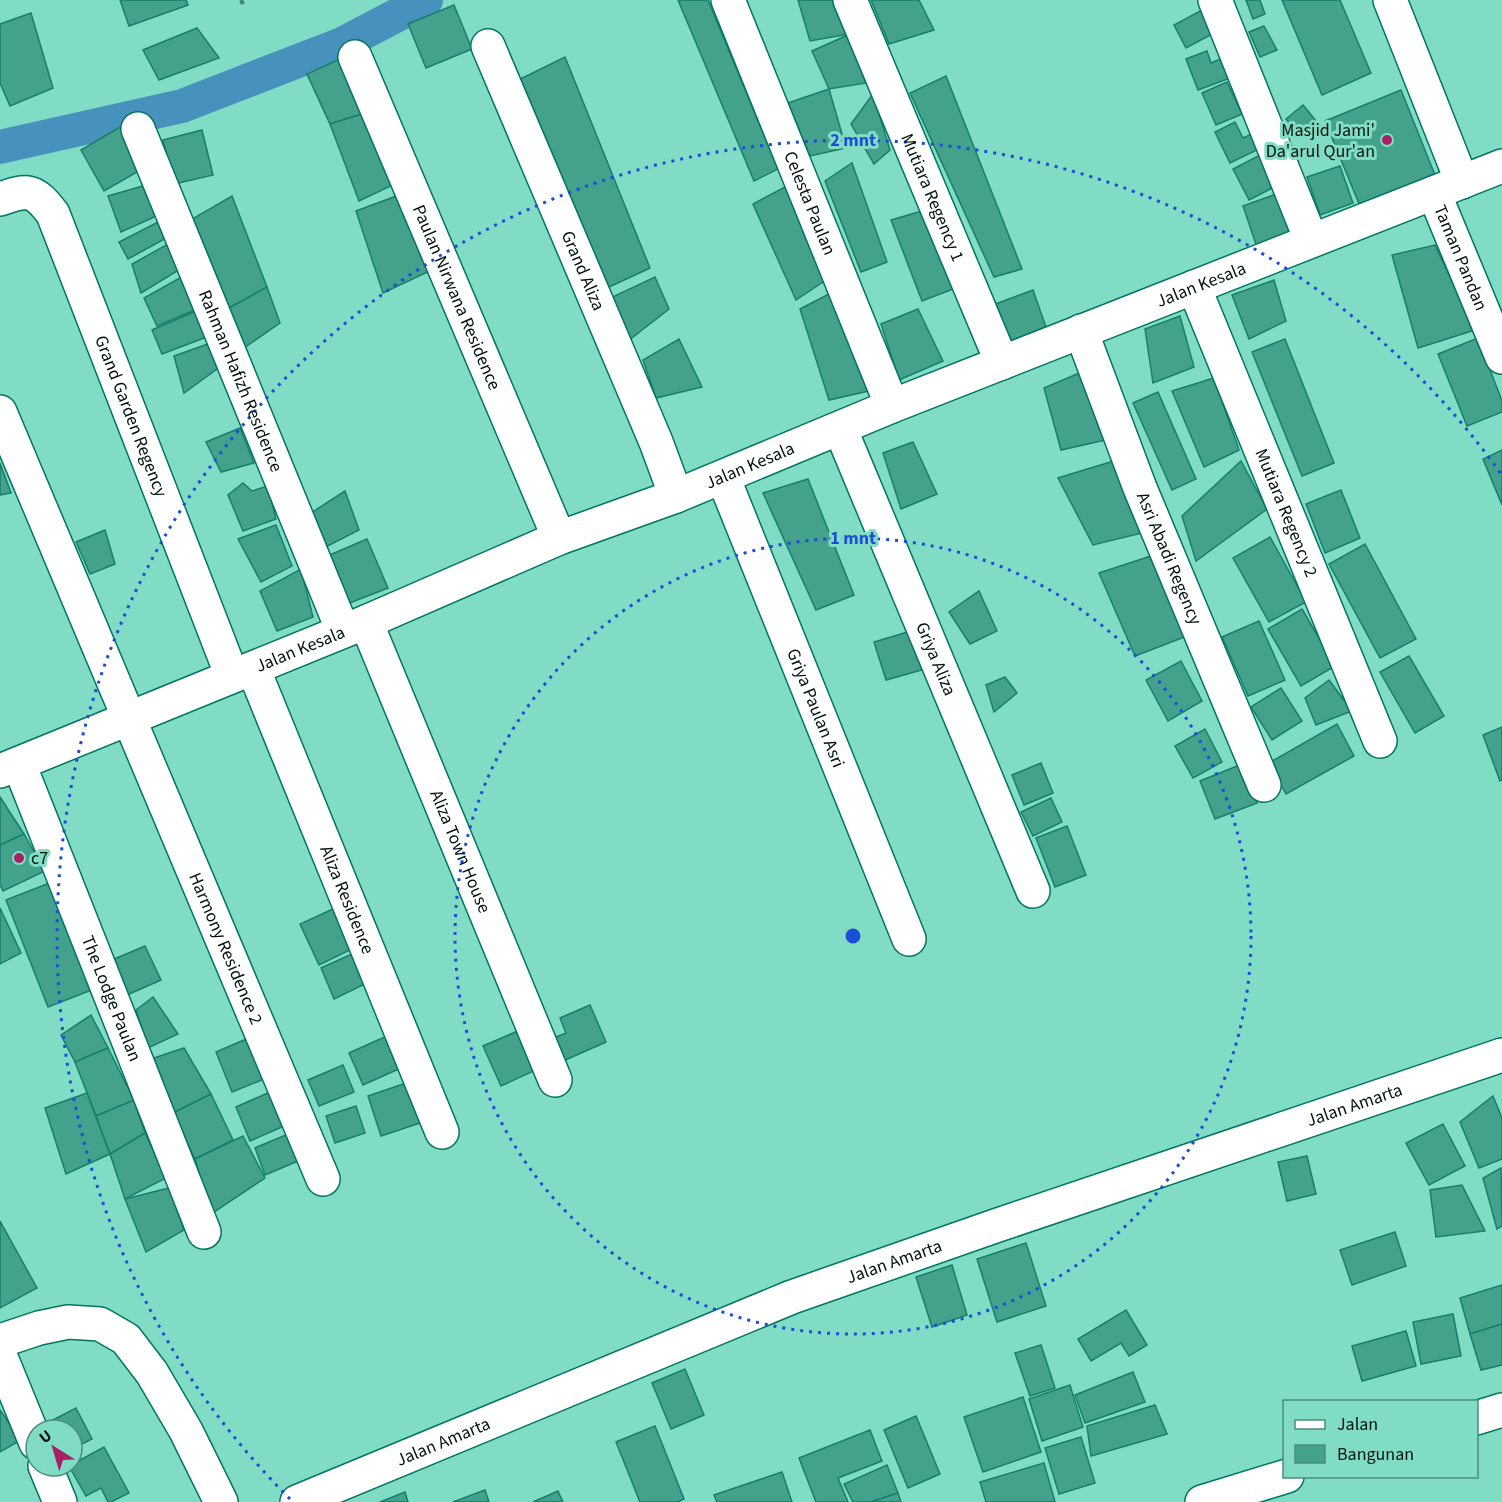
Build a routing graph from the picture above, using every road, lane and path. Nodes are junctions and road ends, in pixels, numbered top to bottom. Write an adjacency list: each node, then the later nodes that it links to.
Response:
1 (241, 0): 6 (path)
2 (728, 0): 18 (street, Celesta Paulan)
3 (850, 0): 17 (street, Mutiara Regency 1)
4 (1215, 0): 13 (street)
5 (1390, 0): 11 (street, Taman Pandan)
6 (245, 8)
7 (488, 46): 22 (street, Grand Aliza)
8 (355, 57): 23 (street, Paulan Nirwana Residence)
9 (138, 129): 24 (street, Rahman Hafizh Residence)
10 (1502, 166): 11 (street, Jalan Kesala)
11 (1448, 187): 13 (street, Jalan Kesala); 16 (street, Taman Pandan)
12 (0, 200): 25 (street, Grand Garden Regency)
13 (1311, 240): 14 (street, Jalan Kesala)
14 (1194, 287): 15 (street, Jalan Kesala); 27 (street, Mutiara Regency 2)
15 (1081, 331): 17 (street, Jalan Kesala); 29 (street, Asri Abadi Regency)
16 (1502, 357)
17 (1002, 363): 18 (street, Jalan Kesala)
18 (892, 406): 20 (street, Jalan Kesala)
19 (0, 412): 26 (street)
20 (840, 428): 21 (street, Jalan Kesala); 30 (street, Griya Aliza)
21 (723, 477): 22 (street, Jalan Kesala); 31 (street, Griya Paulan Asri)
22 (676, 496): 23 (street, Jalan Kesala)
23 (560, 538): 24 (street, Jalan Kesala)
24 (354, 626): 25 (street, Jalan Kesala); 33 (street, Aliza Town House)
25 (242, 672): 26 (street, Jalan Kesala); 34 (street, Aliza Residence)
26 (130, 718): 28 (street, Jalan Kesala); 35 (street, Harmony Residence 2)
27 (1380, 741)
28 (9, 768): 36 (street, The Lodge Paulan)
29 (1264, 785)
30 (1033, 891)
31 (909, 939)
32 (1502, 1054): 47 (street, Jalan Amarta)
33 (555, 1080)
34 (442, 1132)
35 (323, 1179)
36 (204, 1232)
37 (0, 1341): 46 (street)
38 (0, 1355): 41 (street)
39 (1502, 1410): 40 (street)
40 (1478, 1417)
41 (26, 1418)
42 (1283, 1477): 48 (street)
43 (50, 1478): 45 (street)
44 (1288, 1478): 49 (street)
45 (60, 1502)
46 (221, 1502)
47 (297, 1502)
48 (1203, 1502)
49 (1295, 1502)

